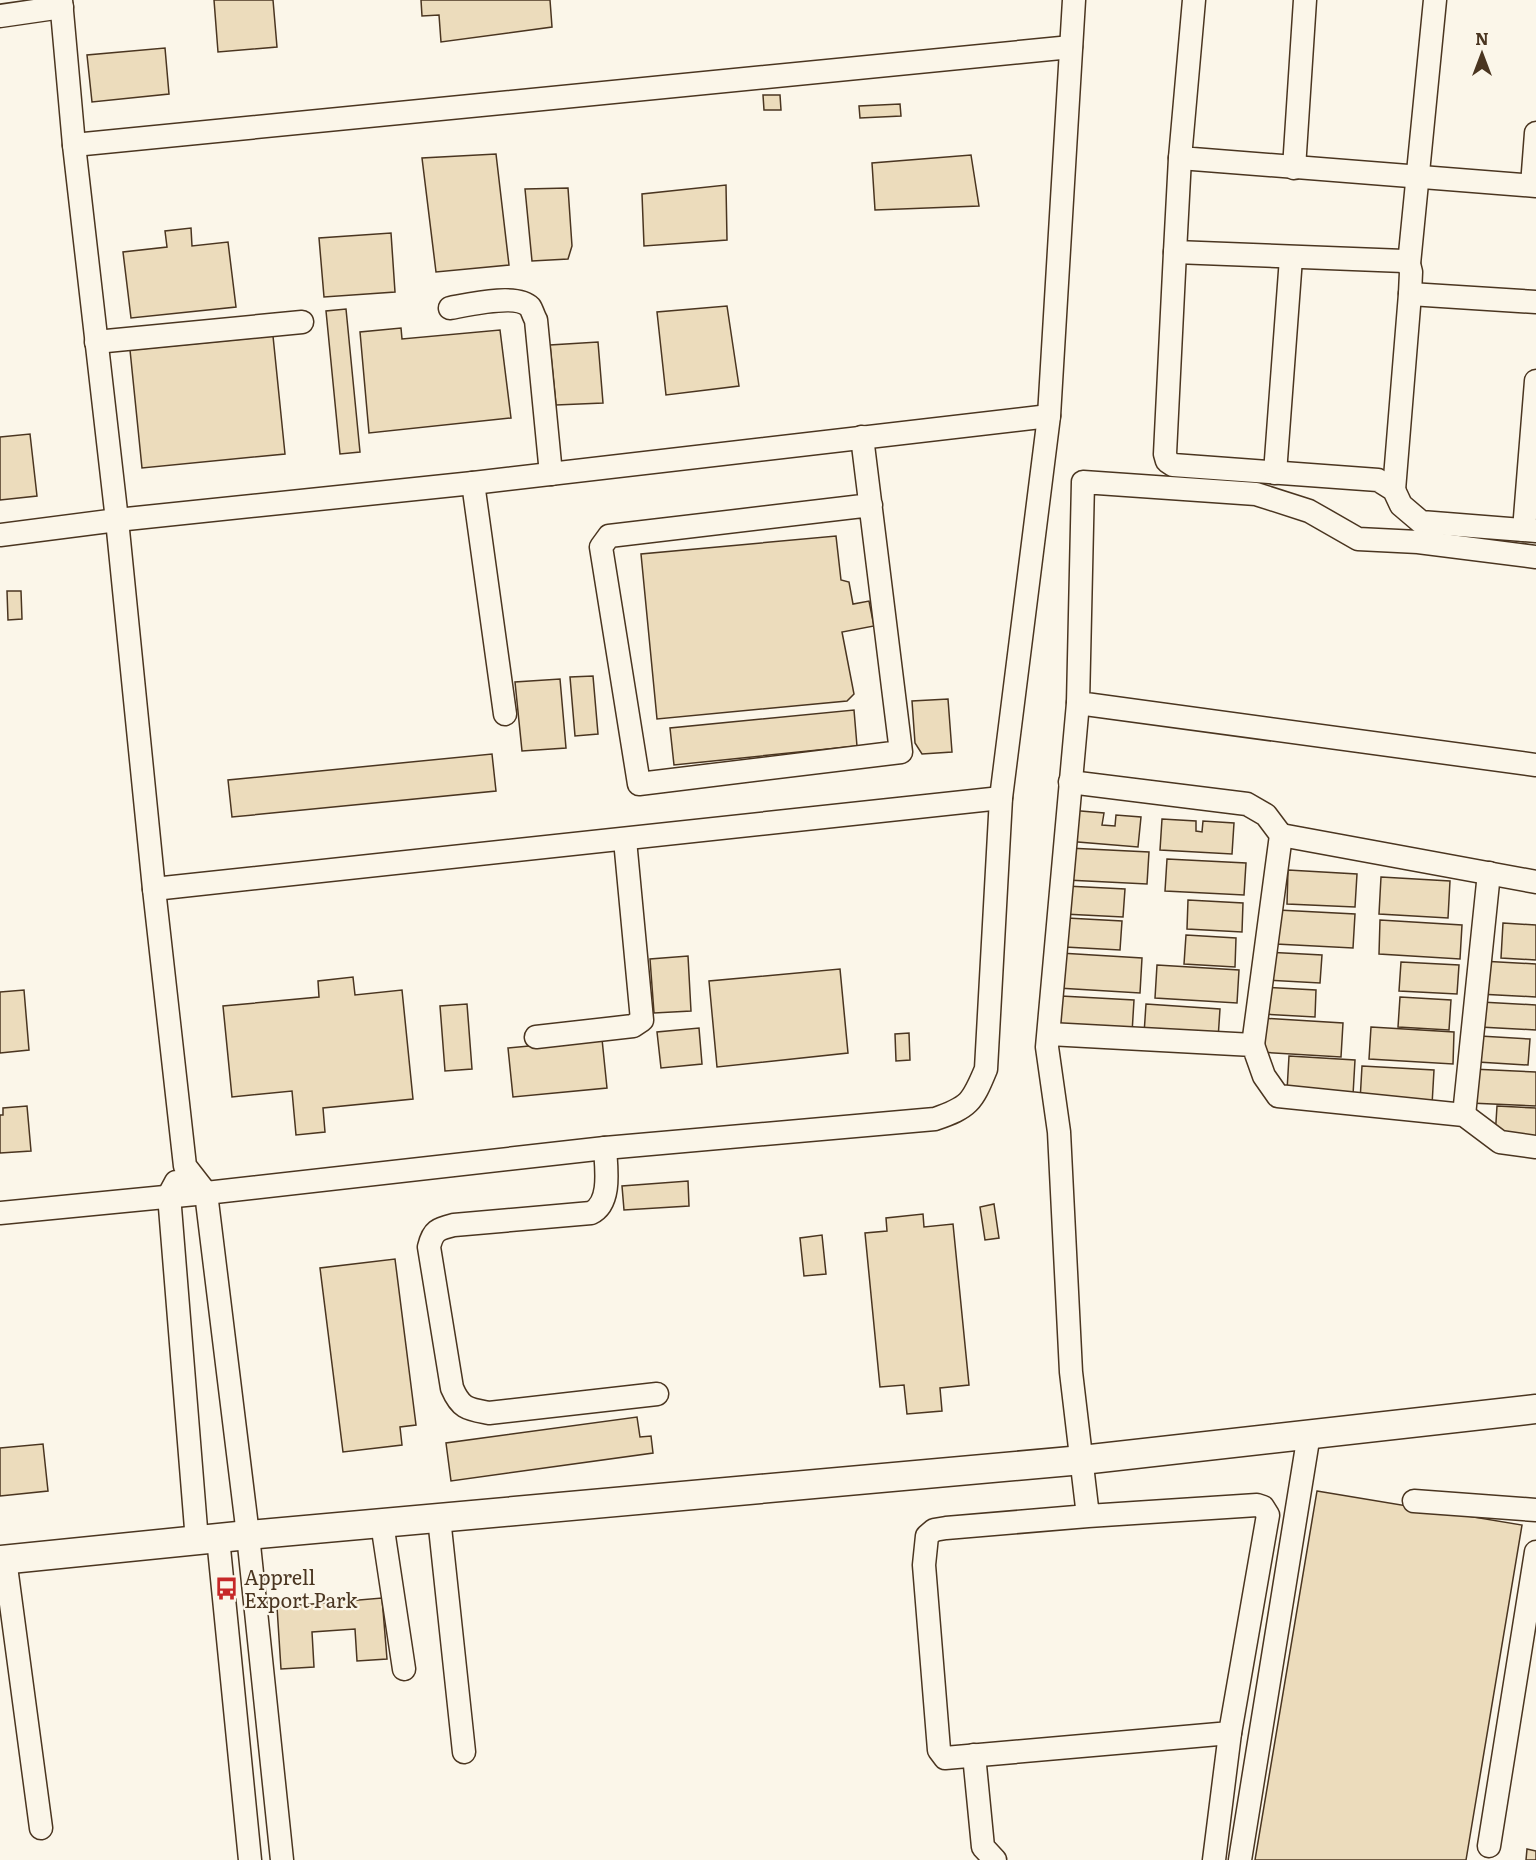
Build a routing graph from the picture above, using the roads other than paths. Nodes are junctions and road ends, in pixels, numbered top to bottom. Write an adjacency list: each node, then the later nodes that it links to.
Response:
1 (1074, 0): 7 (street)
2 (1194, 0): 10 (street)
3 (1305, 0): 11 (street)
4 (1435, 0): 12 (street)
5 (61, 4): 6 (street); 9 (street)
6 (0, 16)
7 (1071, 47): 9 (street); 23 (street)
8 (1536, 133): 13 (street)
9 (74, 145): 21 (street)
10 (1180, 158): 11 (street); 14 (street)
11 (1294, 168): 12 (street)
12 (1417, 176): 13 (street); 16 (street)
13 (1534, 186)
14 (1175, 252): 15 (street); 25 (street)
15 (1291, 258): 16 (street); 25 (street)
16 (1409, 264): 17 (street)
17 (1410, 294): 18 (street); 28 (street)
18 (1536, 302)
19 (450, 308): 26 (street)
20 (302, 322): 21 (street)
21 (96, 342): 30 (street)
22 (1536, 381): 31 (street)
23 (1049, 416): 24 (street); 38 (street)
24 (862, 437): 26 (street); 29 (street)
25 (1275, 473): 28 (street)
26 (551, 474): 27 (street)
27 (473, 483): 30 (street); 35 (street)
28 (1394, 490): 31 (street)
29 (871, 505): 29 (street)
30 (117, 520): 32 (street); 43 (street)
31 (1530, 530)
32 (0, 535)
33 (1536, 557): 34 (street)
34 (1078, 703): 36 (street); 37 (street)
35 (505, 714)
36 (1536, 765)
37 (1070, 782): 39 (street); 44 (street)
38 (1001, 798): 40 (street); 49 (street)
39 (1281, 836): 41 (street); 46 (street)
40 (625, 840): 43 (street); 45 (street)
41 (1489, 873): 42 (street); 47 (street)
42 (1536, 882)
43 (154, 890): 50 (street)
44 (1049, 1034): 46 (street); 57 (street)
45 (536, 1037)
46 (1253, 1045): 47 (street)
47 (1464, 1115): 48 (street)
48 (1536, 1147)
49 (605, 1148): 51 (street); 54 (street)
50 (185, 1166): 51 (street); 52 (street)
51 (206, 1193): 52 (street); 63 (street)
52 (169, 1195): 53 (street); 64 (street)
53 (0, 1213)
54 (657, 1394)
55 (1536, 1409): 56 (main road)
56 (1309, 1434): 57 (main road); 77 (street)
57 (1082, 1460): 60 (street); 61 (main road)
58 (1414, 1501): 59 (street)
59 (1536, 1510)
60 (1088, 1516): 68 (street); 70 (street)
61 (439, 1518): 62 (main road); 69 (street)
62 (382, 1523): 63 (main road); 67 (street)
63 (248, 1535): 64 (main road); 74 (street)
64 (208, 1540): 66 (main road); 73 (street)
65 (1536, 1552): 72 (street)
66 (3, 1560): 71 (street)
67 (404, 1669)
68 (1230, 1733): 70 (street); 76 (street)
69 (464, 1752)
70 (974, 1755): 75 (street)
71 (41, 1828)
72 (1489, 1846)
73 (250, 1860)
74 (282, 1860)
75 (995, 1860)
76 (1214, 1860)
77 (1240, 1860)

